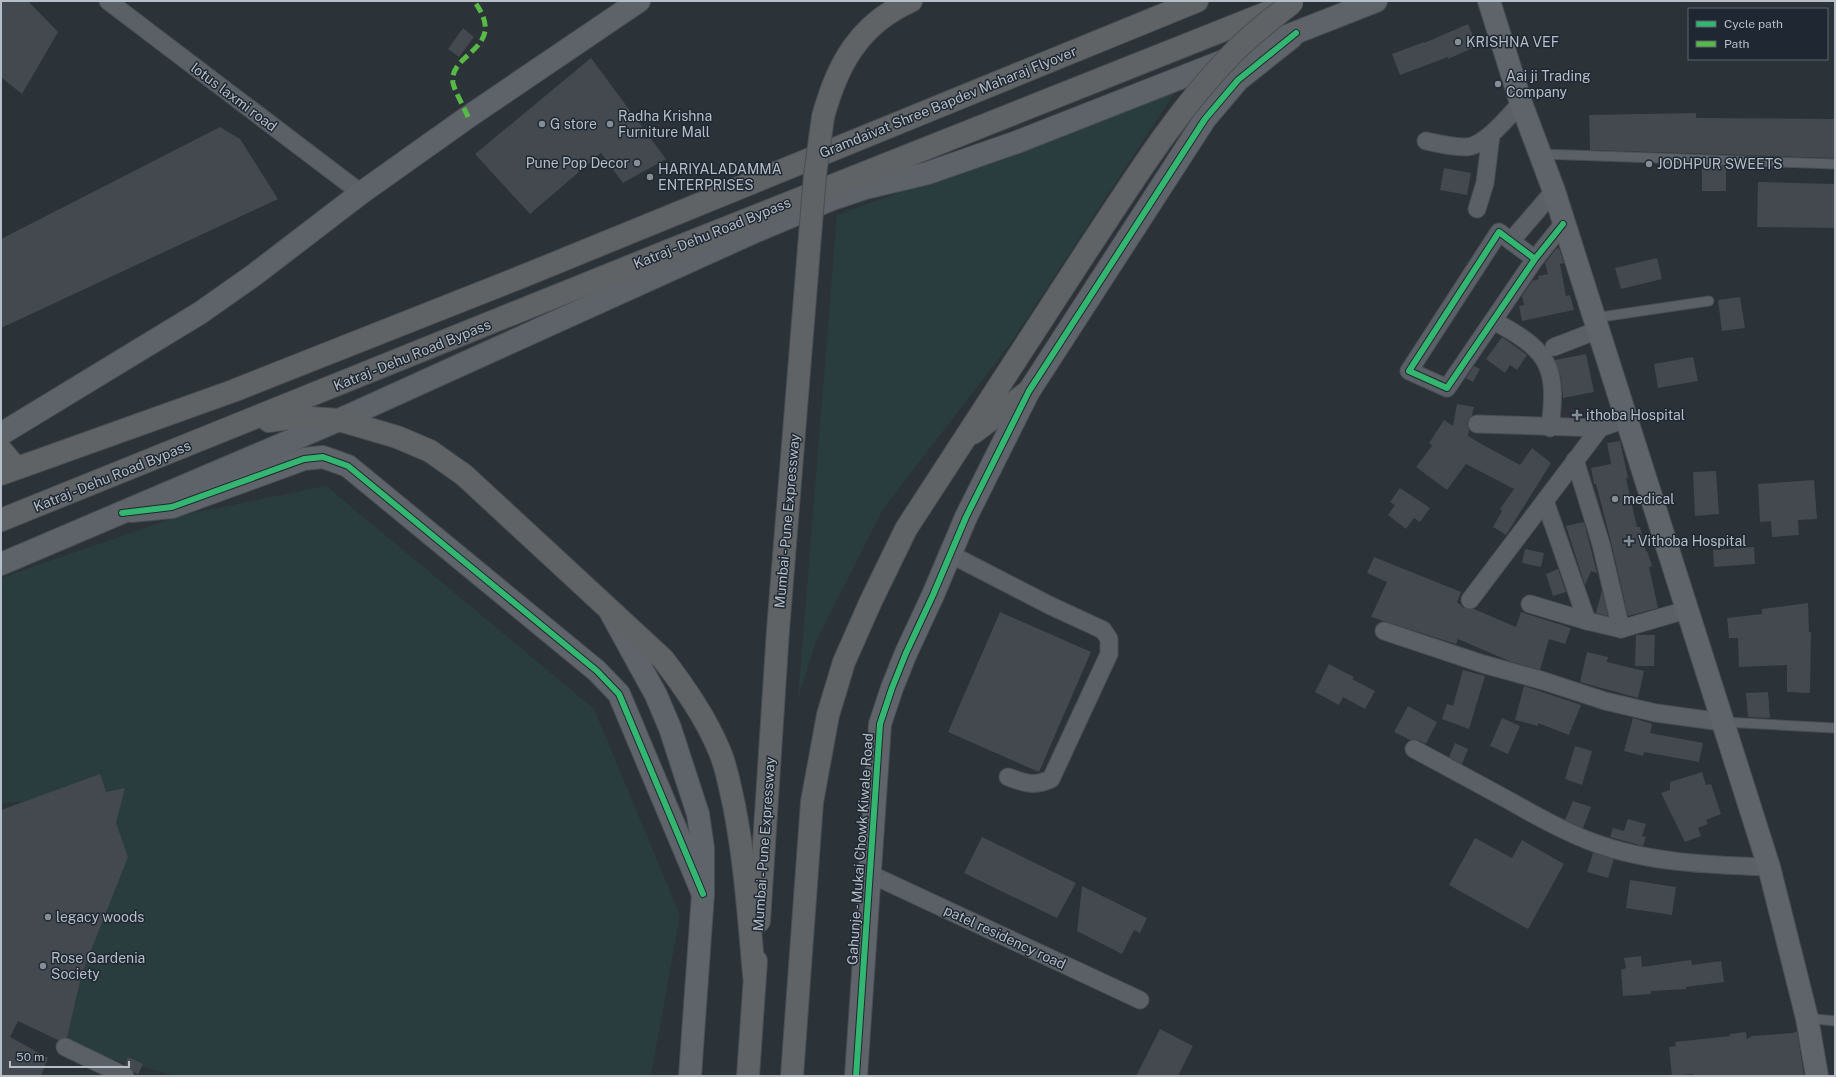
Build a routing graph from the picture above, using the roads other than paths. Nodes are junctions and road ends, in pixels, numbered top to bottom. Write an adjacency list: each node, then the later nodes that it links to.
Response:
1 (108, 1): 15 (street, lotus laxmi road)
2 (639, 1): 15 (main road)
3 (911, 1): 56 (highway, Mumbai - Pune Expressway, bridge)
4 (1376, 1): 8 (main road)
5 (1489, 1): 9 (street)
6 (1294, 2): 16 (highway, bridge); 33 (highway, bridge)
7 (1188, 4): 36 (highway, Gramdaivat Shree Bapdev Maharaj Flyover)
8 (1296, 33): 16 (main road); 25 (street, Gahunje - Mukai Chowk Kiwale Road)
9 (1521, 103): 10 (street); 12 (street)
10 (1491, 135): 11 (street); 17 (street)
11 (1426, 141)
12 (1541, 154): 13 (lane); 14 (street)
13 (1835, 164)
14 (1554, 191): 18 (street); 19 (street)
15 (361, 193): 32 (main road)
16 (825, 195): 27 (main road); 28 (highway, Katraj - Dehu Road Bypass)
17 (1477, 209)
18 (1563, 224): 20 (street); 22 (street)
19 (1511, 241): 20 (street); 20 (street)
20 (1535, 259)
21 (1709, 301): 22 (lane)
22 (1596, 324): 24 (street); 26 (street)
23 (1500, 325): 30 (street)
24 (1554, 347)
25 (1029, 391): 33 (highway); 40 (street, Gahunje - Mukai Chowk Kiwale Road)
26 (1626, 419): 31 (street); 45 (street)
27 (339, 420): 28 (highway); 38 (main road); 44 (highway)
28 (242, 424): 39 (highway, Katraj - Dehu Road Bypass)
29 (1477, 424): 30 (street)
30 (1550, 428): 31 (street)
31 (1600, 428): 35 (street)
32 (1, 434)
33 (961, 442): 64 (highway)
34 (1, 450): 36 (highway)
35 (1575, 460): 37 (street); 47 (street)
36 (9, 471)
37 (1545, 501): 42 (street); 46 (street)
38 (122, 512): 41 (main road); 55 (street)
39 (1, 520)
40 (950, 554): 52 (street); 54 (street, Gahunje - Mukai Chowk Kiwale Road)
41 (1, 564)
42 (1470, 600)
43 (1530, 604): 46 (street)
44 (608, 608): 55 (street); 56 (highway)
45 (1686, 610): 47 (street); 49 (street)
46 (1587, 622): 47 (street)
47 (1621, 629)
48 (1384, 631): 49 (street)
49 (1722, 722): 50 (lane); 53 (street)
50 (1835, 728)
51 (1414, 749): 53 (street)
52 (1008, 777)
53 (1769, 867): 58 (street)
54 (870, 874): 57 (street, patel residency road); 65 (street, Gahunje - Mukai Chowk Kiwale Road)
55 (704, 894): 62 (street)
56 (754, 975): 63 (highway, Mumbai - Pune Expressway)
57 (1140, 1000)
58 (1807, 1018): 59 (lane); 66 (street)
59 (1835, 1021)
60 (65, 1047): 61 (street)
61 (126, 1076)
62 (690, 1076)
63 (748, 1076)
64 (792, 1076)
65 (856, 1076)
66 (1817, 1076)

